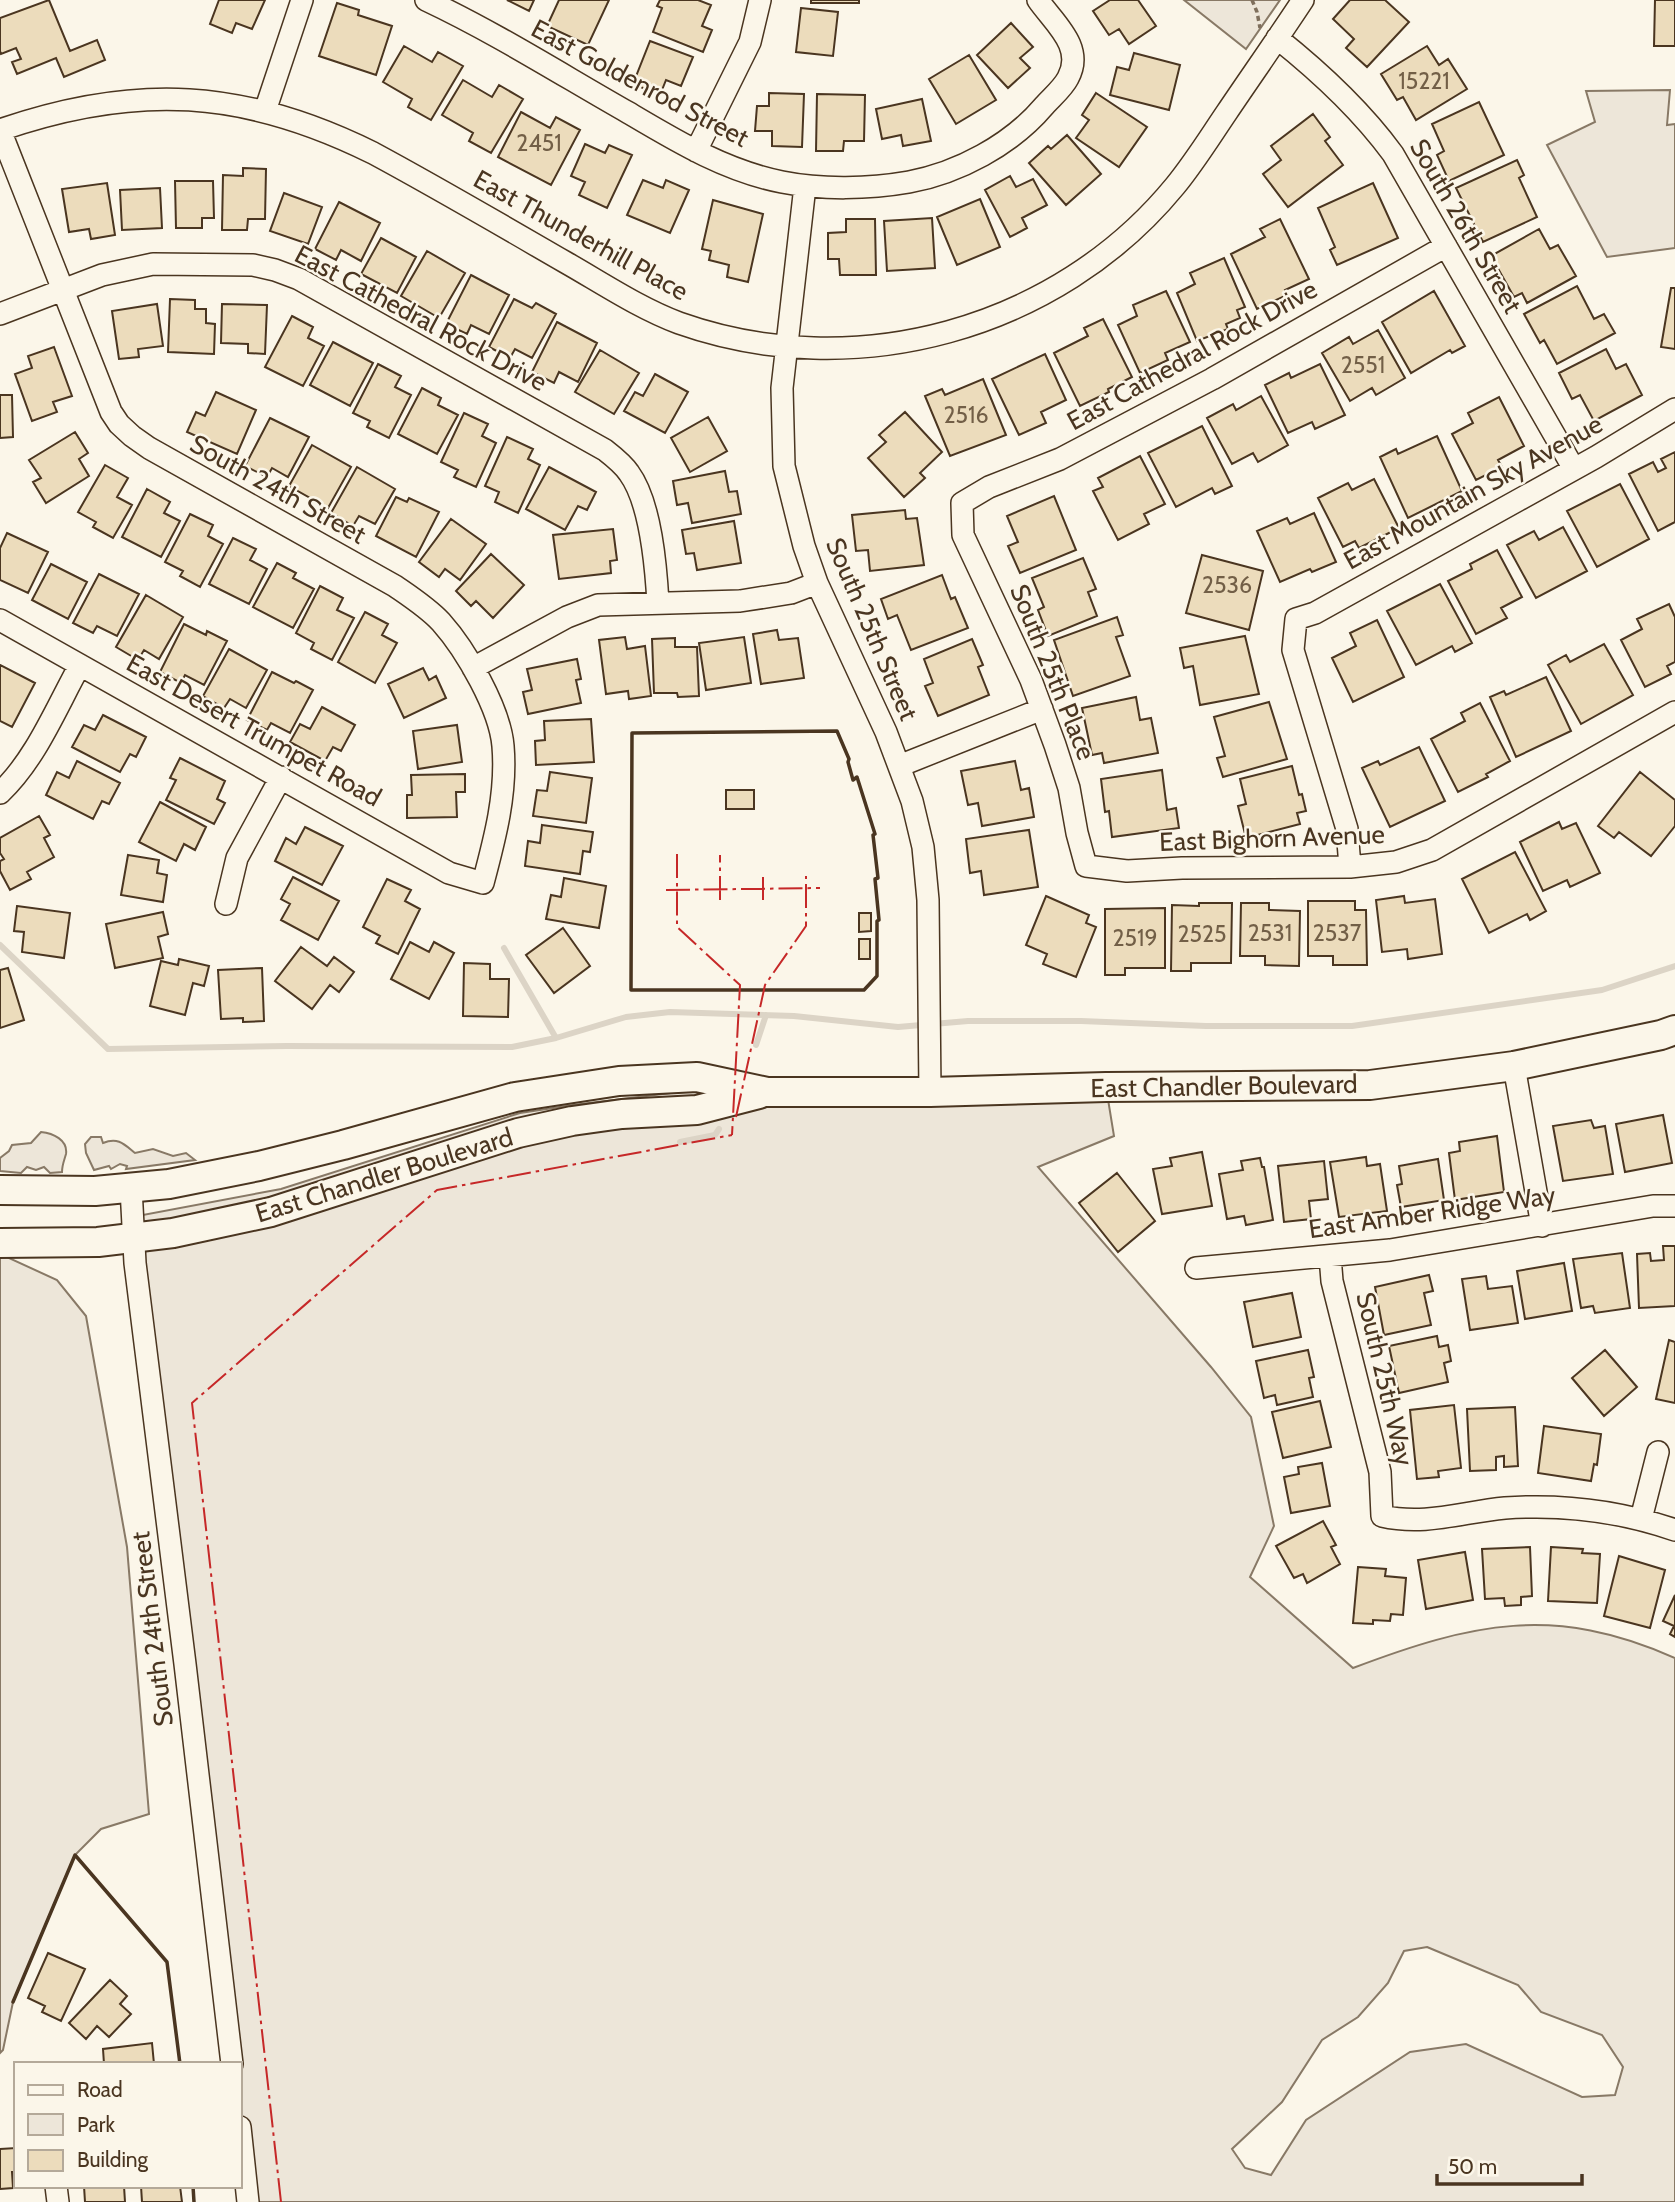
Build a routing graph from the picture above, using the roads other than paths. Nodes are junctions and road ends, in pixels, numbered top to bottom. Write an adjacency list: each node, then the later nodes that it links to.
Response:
1 (302, 0): 7 (street)
2 (426, 0): 9 (street, East Goldenrod Street)
3 (760, 0): 9 (street)
4 (1038, 0): 10 (street, East Goldenrod Street)
5 (1303, 0): 6 (street, East Thunderhill Place)
6 (1275, 41): 11 (street, South 26th Street); 14 (street, East Thunderhill Place)
7 (265, 111): 8 (street, East Thunderhill Place); 14 (street, East Thunderhill Place)
8 (0, 130): 12 (street, South 24th Street)
9 (696, 151): 10 (street, East Goldenrod Street)
10 (805, 186): 14 (street, South 25th Street)
11 (1446, 246): 16 (street, South 26th Street); 17 (street, East Cathedral Rock Drive)
12 (62, 289): 13 (street, East Cathedral Rock Drive); 19 (street, East Cathedral Rock Drive); 22 (street, South 24th Street)
13 (0, 314)
14 (787, 346): 18 (street, South 25th Street)
15 (1675, 409): 16 (street, East Mountain Sky Avenue)
16 (1573, 469): 29 (street, East Mountain Sky Avenue)
17 (962, 503): 23 (street, South 25th Place)
18 (817, 583): 19 (street); 25 (street, South 25th Street)
19 (658, 603): 22 (street)
20 (0, 620): 21 (street, East Desert Trumpet Road)
21 (80, 665): 26 (street, East Desert Trumpet Road); 27 (street)
22 (473, 668): 30 (street, South 24th Street)
23 (1042, 709): 25 (street); 28 (street, South 25th Place)
24 (1675, 712): 29 (street, East Bighorn Avenue)
25 (899, 766): 35 (street, South 25th Street)
26 (281, 777): 30 (street, East Desert Trumpet Road); 31 (street)
27 (0, 793)
28 (1086, 866): 29 (street, East Bighorn Avenue)
29 (1350, 867)
30 (483, 883)
31 (226, 904)
32 (1675, 1030): 33 (main road, East Chandler Boulevard)
33 (1514, 1066): 35 (main road, East Chandler Boulevard); 39 (street)
34 (767, 1092): 35 (main road, East Chandler Boulevard); 36 (main road, East Chandler Boulevard); 40 (main road, East Chandler Boulevard)
35 (929, 1092)
36 (131, 1188): 37 (main road, East Chandler Boulevard); 40 (street, South 24th Street)
37 (0, 1190)
38 (1675, 1206): 39 (street, East Amber Ridge Way)
39 (1542, 1226): 42 (street, East Amber Ridge Way)
40 (134, 1236): 41 (main road, East Chandler Boulevard); 47 (street, South 24th Street)
41 (0, 1244)
42 (1330, 1256): 43 (street, East Amber Ridge Way); 45 (street, South 25th Way)
43 (1196, 1268)
44 (1658, 1452): 45 (street)
45 (1641, 1519): 46 (street)
46 (1675, 1530)
47 (232, 2062)
48 (242, 2146): 49 (street)
49 (248, 2202)

